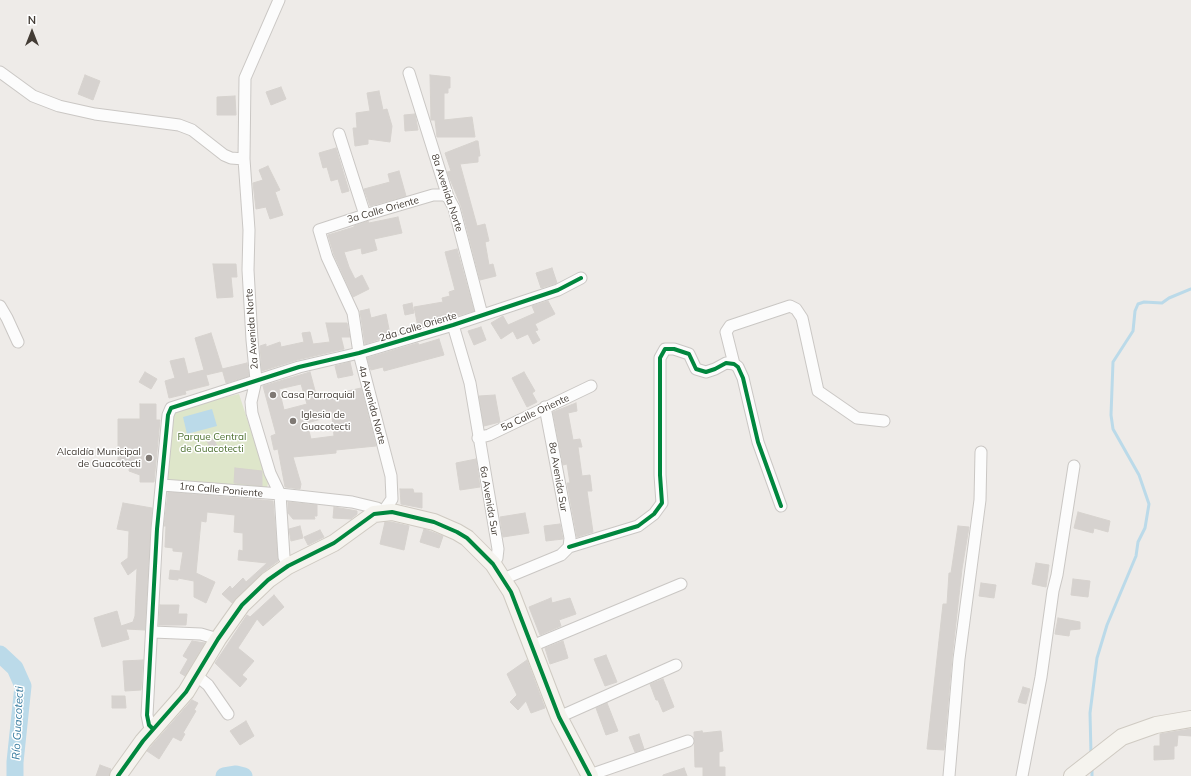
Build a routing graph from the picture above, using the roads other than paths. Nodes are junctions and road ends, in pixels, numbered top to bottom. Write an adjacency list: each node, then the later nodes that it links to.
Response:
1 (279, 0): 5 (street, 2a Avenida Norte)
2 (0, 72): 5 (street)
3 (409, 73): 6 (street, 8a Avenida Norte)
4 (339, 134): 7 (street)
5 (244, 159): 16 (street, 2a Avenida Norte)
6 (448, 197): 7 (street, 3a Calle Oriente); 11 (street, 8a Avenida Norte)
7 (365, 215): 8 (street, 3a Calle Oriente)
8 (320, 230): 14 (street, 4a Avenida Norte)
9 (581, 278): 11 (street, 2da Calle Oriente)
10 (0, 306): 13 (street)
11 (482, 315): 12 (street, 2da Calle Oriente)
12 (453, 325): 14 (street, 2da Calle Oriente); 20 (street, 6a Avenida Sur)
13 (18, 342)
14 (359, 353): 16 (street, 2da Calle Oriente); 26 (street, 4a Avenida Norte)
15 (734, 364): 19 (street); 25 (street); 27 (street)
16 (256, 380): 23 (street, 2da Calle Oriente); 24 (street, 2a Avenida Norte)
17 (591, 386): 18 (street, 5a Calle Oriente)
18 (545, 407): 20 (street, 5a Calle Oriente); 27 (street, 8a Avenida Sur)
19 (884, 421)
20 (478, 438): 28 (street, 6a Avenida Sur)
21 (981, 452): 44 (street)
22 (1074, 466): 45 (street)
23 (162, 485): 24 (street, 1ra Calle Poniente); 32 (street)
24 (280, 494): 26 (street, 1ra Calle Poniente); 29 (street)
25 (781, 506)
26 (383, 512): 28 (street); 29 (street)
27 (569, 548): 30 (street)
28 (493, 564): 30 (street)
29 (288, 566): 33 (street)
30 (503, 579): 34 (street)
31 (681, 584): 34 (street)
32 (153, 632): 33 (street); 40 (street)
33 (218, 639): 36 (street)
34 (532, 646): 38 (street)
35 (676, 665): 38 (street)
36 (197, 676): 37 (street); 40 (street)
37 (228, 714)
38 (559, 717): 43 (street)
39 (1191, 719): 46 (street)
40 (153, 729): 42 (street)
41 (688, 741): 43 (street)
42 (118, 776)
43 (590, 776)
44 (949, 776)
45 (1022, 776)
46 (1072, 776)

